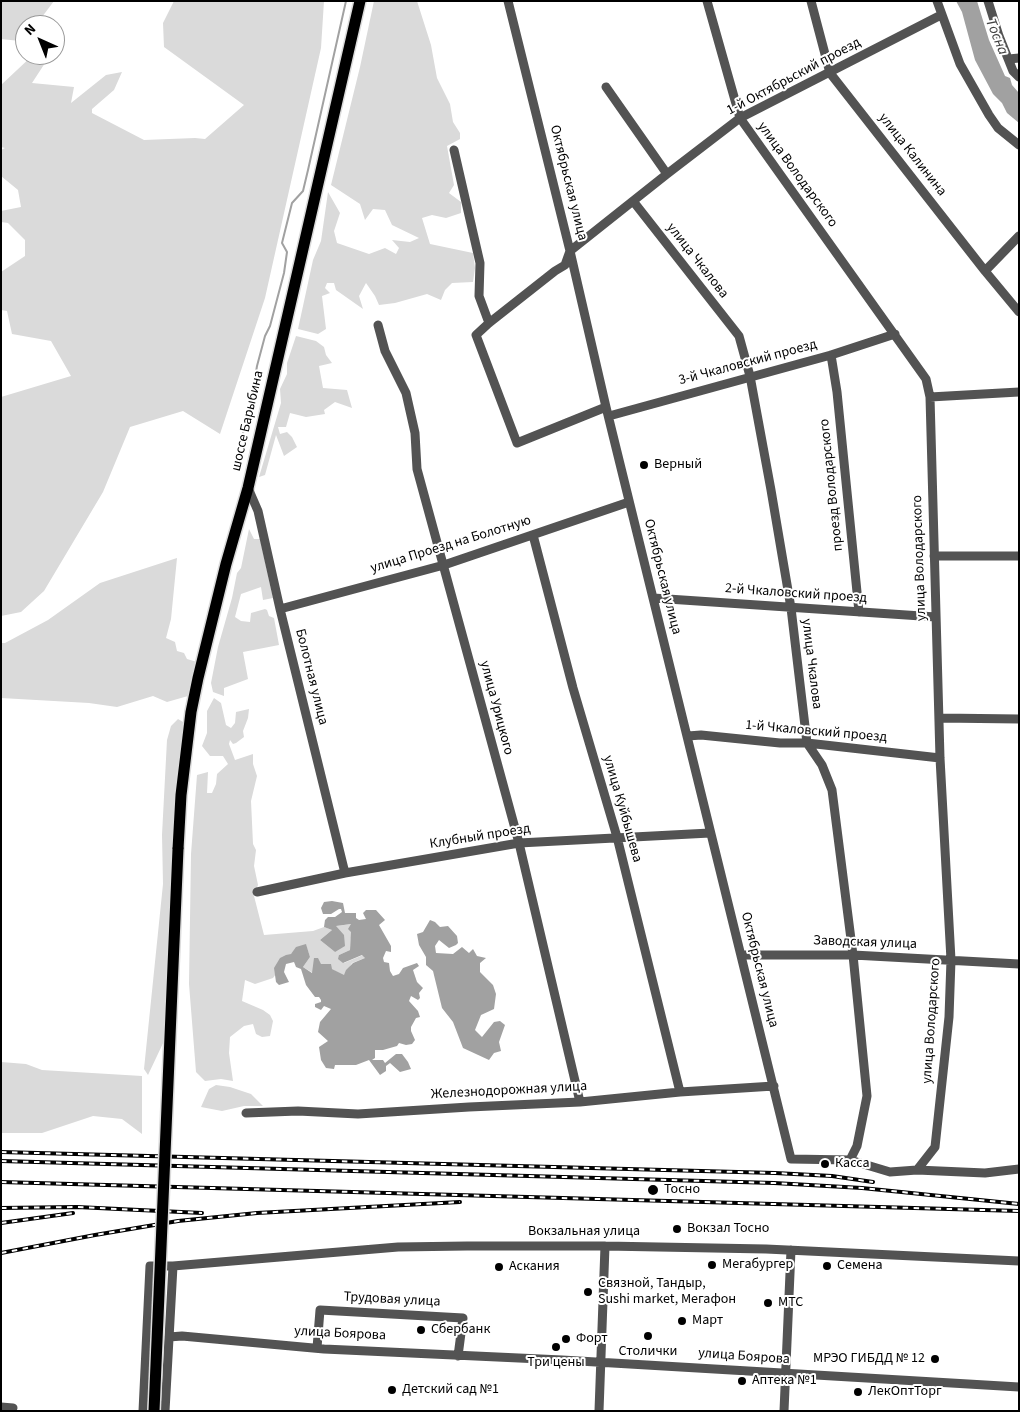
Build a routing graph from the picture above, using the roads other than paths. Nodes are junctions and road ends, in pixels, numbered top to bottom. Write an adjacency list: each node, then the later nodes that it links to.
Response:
1 (360, 1): 31 (main road, шоссе Барыбина)
2 (508, 1): 19 (street, Октябрьская улица)
3 (707, 1): 13 (street, улица Володарского)
4 (811, 1): 10 (street, улица Калинина)
5 (937, 1): 7 (street)
6 (988, 1): 9 (street)
7 (941, 15): 10 (street, 1-й Октябрьский проезд); 14 (street)
8 (1019, 58): 9 (street)
9 (1009, 59): 11 (street)
10 (830, 73): 13 (street, 1-й Октябрьский проезд); 20 (street, улица Калинина)
11 (1019, 77)
12 (606, 87): 16 (street)
13 (740, 118): 16 (street, 1-й Октябрьский проезд); 24 (street, улица Володарского)
14 (1019, 145)
15 (454, 150): 22 (street)
16 (668, 174): 17 (street, 1-й Октябрьский проезд)
17 (633, 201): 19 (street, 1-й Октябрьский проезд); 26 (street, улица Чкалова)
18 (1019, 236): 20 (street)
19 (570, 251): 22 (street); 29 (street, Октябрьская улица)
20 (985, 271): 21 (street, улица Калинина)
21 (1019, 312)
22 (489, 323): 29 (street)
23 (378, 325): 36 (street, улица Урицкого)
24 (894, 334): 25 (street, 3-й Чкаловский проезд); 28 (street, улица Володарского)
25 (831, 355): 26 (street, 3-й Чкаловский проезд); 40 (street, проезд Володарского)
26 (750, 376): 30 (street, 3-й Чкаловский проезд); 38 (street, улица Чкалова)
27 (1019, 392): 28 (street)
28 (930, 396): 34 (street, улица Володарского)
29 (606, 406): 30 (street, Октябрьская улица)
30 (609, 416): 32 (street, Октябрьская улица)
31 (248, 488): 39 (street, Болотная улица); 76 (main road, шоссе Барыбина, bridge)
32 (629, 502): 33 (street, улица Проезд на Болотную); 37 (street, Октябрьская улица)
33 (533, 535): 36 (street, улица Проезд на Болотную); 48 (street, улица Куйбышева)
34 (934, 556): 35 (street); 41 (street, улица Володарского)
35 (1019, 556)
36 (444, 565): 39 (street, улица Проезд на Болотную); 49 (street, улица Урицкого)
37 (653, 598): 38 (street, 2-й Чкаловский проезд); 44 (street, Октябрьская улица)
38 (790, 608): 40 (street, 2-й Чкаловский проезд); 45 (street, улица Чкалова)
39 (280, 609): 50 (street, Болотная улица)
40 (858, 612): 41 (street, 2-й Чкаловский проезд)
41 (936, 617): 42 (street, улица Володарского)
42 (940, 718): 43 (street); 46 (street, улица Володарского)
43 (1019, 719)
44 (688, 736): 45 (street, 1-й Чкаловский проезд); 47 (street, Октябрьская улица)
45 (807, 743): 46 (street, 1-й Чкаловский проезд); 53 (street, улица Чкалова)
46 (940, 758): 54 (street, улица Володарского)
47 (710, 833): 48 (street, Клубный проезд); 52 (street, Октябрьская улица)
48 (617, 837): 49 (street, Клубный проезд); 57 (street, улица Куйбышева)
49 (519, 843): 50 (street, Клубный проезд); 58 (street, улица Урицкого)
50 (345, 873): 51 (street, Клубный проезд)
51 (257, 892)
52 (741, 955): 53 (street, Заводская улица); 56 (street, Октябрьская улица)
53 (852, 955): 54 (street, Заводская улица); 60 (street, улица Чкалова)
54 (951, 960): 55 (street, Заводская улица); 62 (street, улица Володарского)
55 (1019, 964)
56 (774, 1086): 57 (street, Железнодорожная улица); 60 (street, Октябрьская улица)
57 (680, 1092): 58 (street, Железнодорожная улица)
58 (580, 1102): 59 (street, Железнодорожная улица)
59 (246, 1113)
60 (850, 1160): 62 (street)
61 (1019, 1169): 62 (street)
62 (917, 1170)
63 (605, 1246): 64 (street, Вокзальная улица); 66 (street, Вокзальная улица); 70 (street)
64 (791, 1250): 65 (street, Вокзальная улица); 71 (street)
65 (1019, 1260)
66 (172, 1266): 67 (street); 75 (street, Вокзальная улица)
67 (169, 1337): 68 (street, улица Боярова); 77 (street)
68 (317, 1348): 69 (street, улица Боярова); 69 (street, Трудовая улица)
69 (458, 1356): 70 (street, улица Боярова)
70 (601, 1362): 71 (street, улица Боярова); 78 (street)
71 (786, 1373): 72 (street, улица Боярова); 79 (street)
72 (1019, 1387)
73 (1, 1407): 74 (street)
74 (13, 1408)
75 (143, 1411)
76 (154, 1411)
77 (165, 1411)
78 (599, 1411)
79 (784, 1411)

